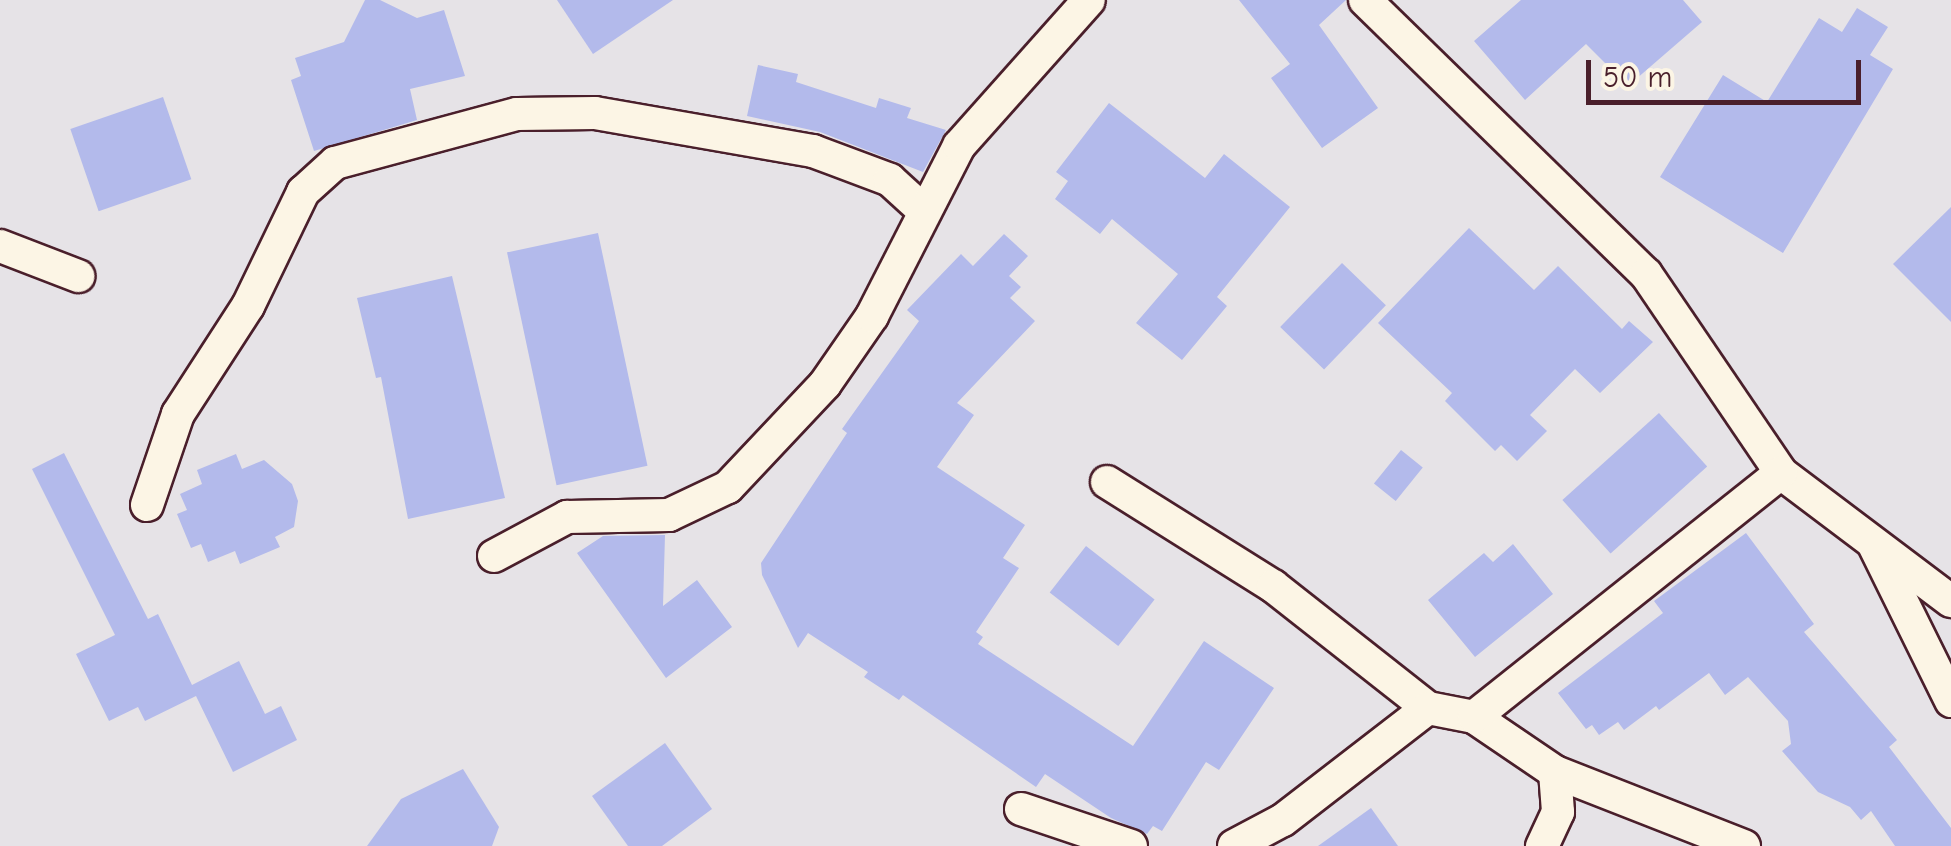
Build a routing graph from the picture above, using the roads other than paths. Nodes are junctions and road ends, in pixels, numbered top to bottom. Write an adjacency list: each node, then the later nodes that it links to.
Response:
1 (1089, 0): 3 (street)
2 (1365, 0): 6 (street)
3 (924, 211): 8 (street); 10 (street)
4 (0, 246): 5 (street)
5 (78, 276)
6 (1781, 473): 9 (street); 14 (street)
7 (1107, 482): 13 (street)
8 (147, 505)
9 (1870, 537): 11 (street); 12 (street)
10 (494, 556)
11 (1951, 601)
12 (1951, 701)
13 (1428, 708): 14 (street); 18 (street)
14 (1474, 717): 15 (street)
15 (1555, 772): 19 (street); 20 (street)
16 (1021, 808): 17 (street)
17 (1131, 846)
18 (1234, 846)
19 (1542, 846)
20 (1744, 846)

